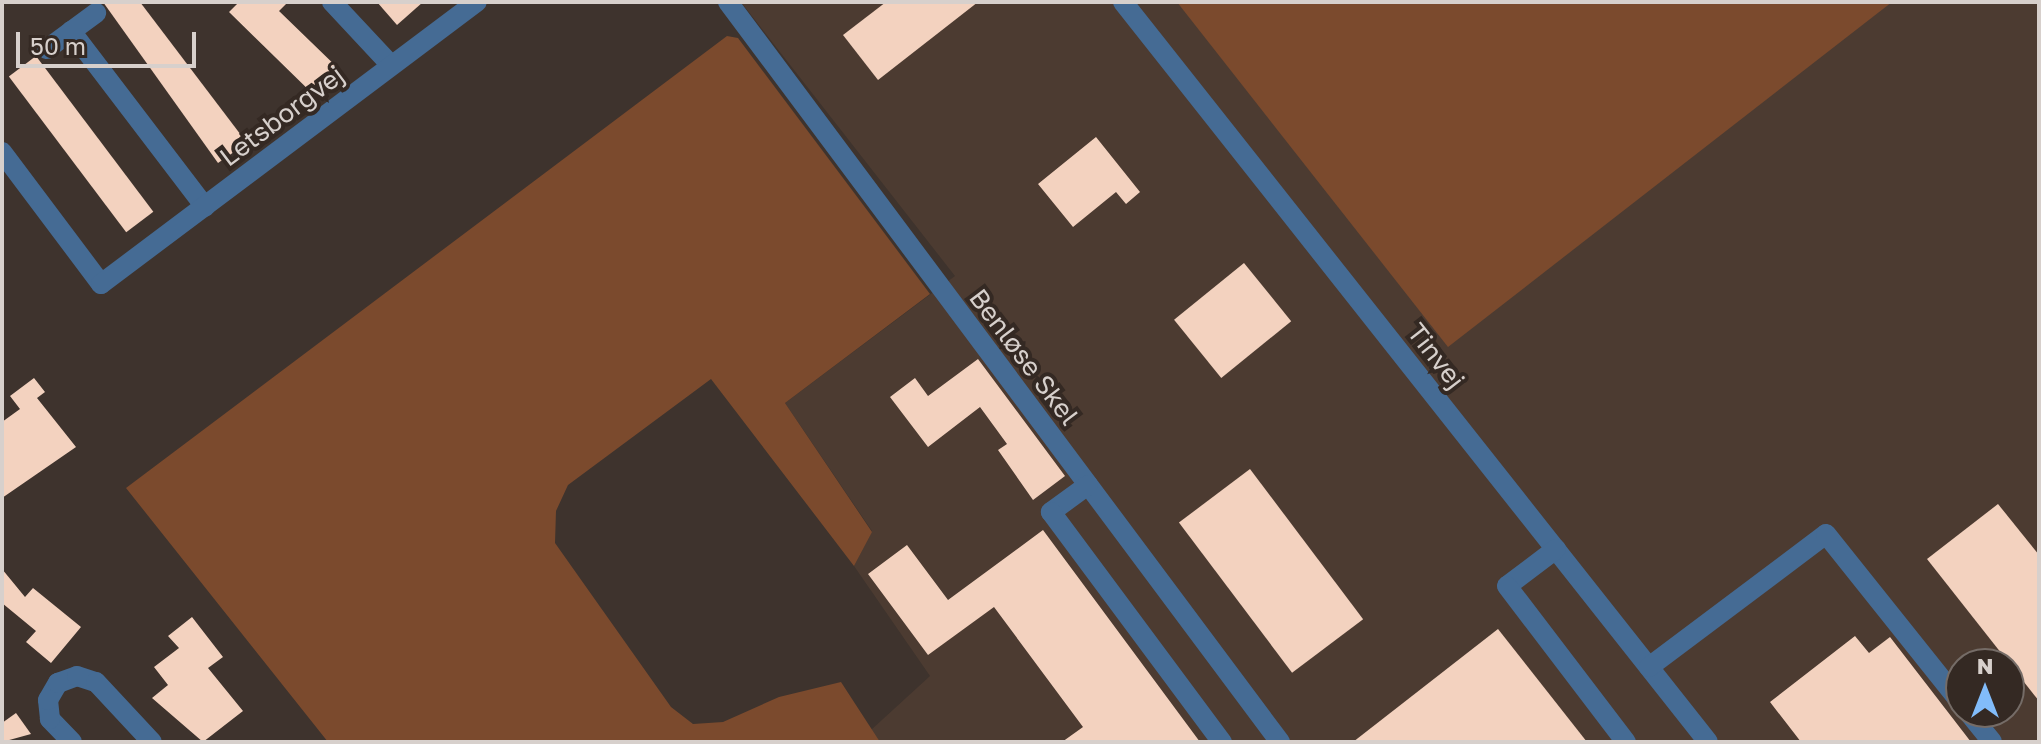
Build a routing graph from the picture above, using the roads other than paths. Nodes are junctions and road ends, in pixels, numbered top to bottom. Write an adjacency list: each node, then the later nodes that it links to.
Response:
1 (332, 2): 8 (street)
2 (477, 2): 8 (street, Letsborgvej)
3 (728, 2): 11 (street, Benløse Skel)
4 (1123, 2): 12 (street, Tinvej)
5 (96, 13): 6 (street)
6 (71, 31): 7 (street); 10 (street)
7 (47, 49)
8 (391, 65): 10 (street, Letsborgvej)
9 (2, 152): 10 (street, Letsborgvej)
10 (205, 207)
11 (1088, 485): 17 (street); 18 (street, Benløse Skel)
12 (1556, 549): 13 (street, Tinvej); 19 (street)
13 (1649, 667): 14 (street); 20 (street, Tinvej)
14 (1945, 683)
15 (72, 742): 16 (street)
16 (152, 742)
17 (1222, 742)
18 (1280, 742)
19 (1626, 742)
20 (1708, 742)

